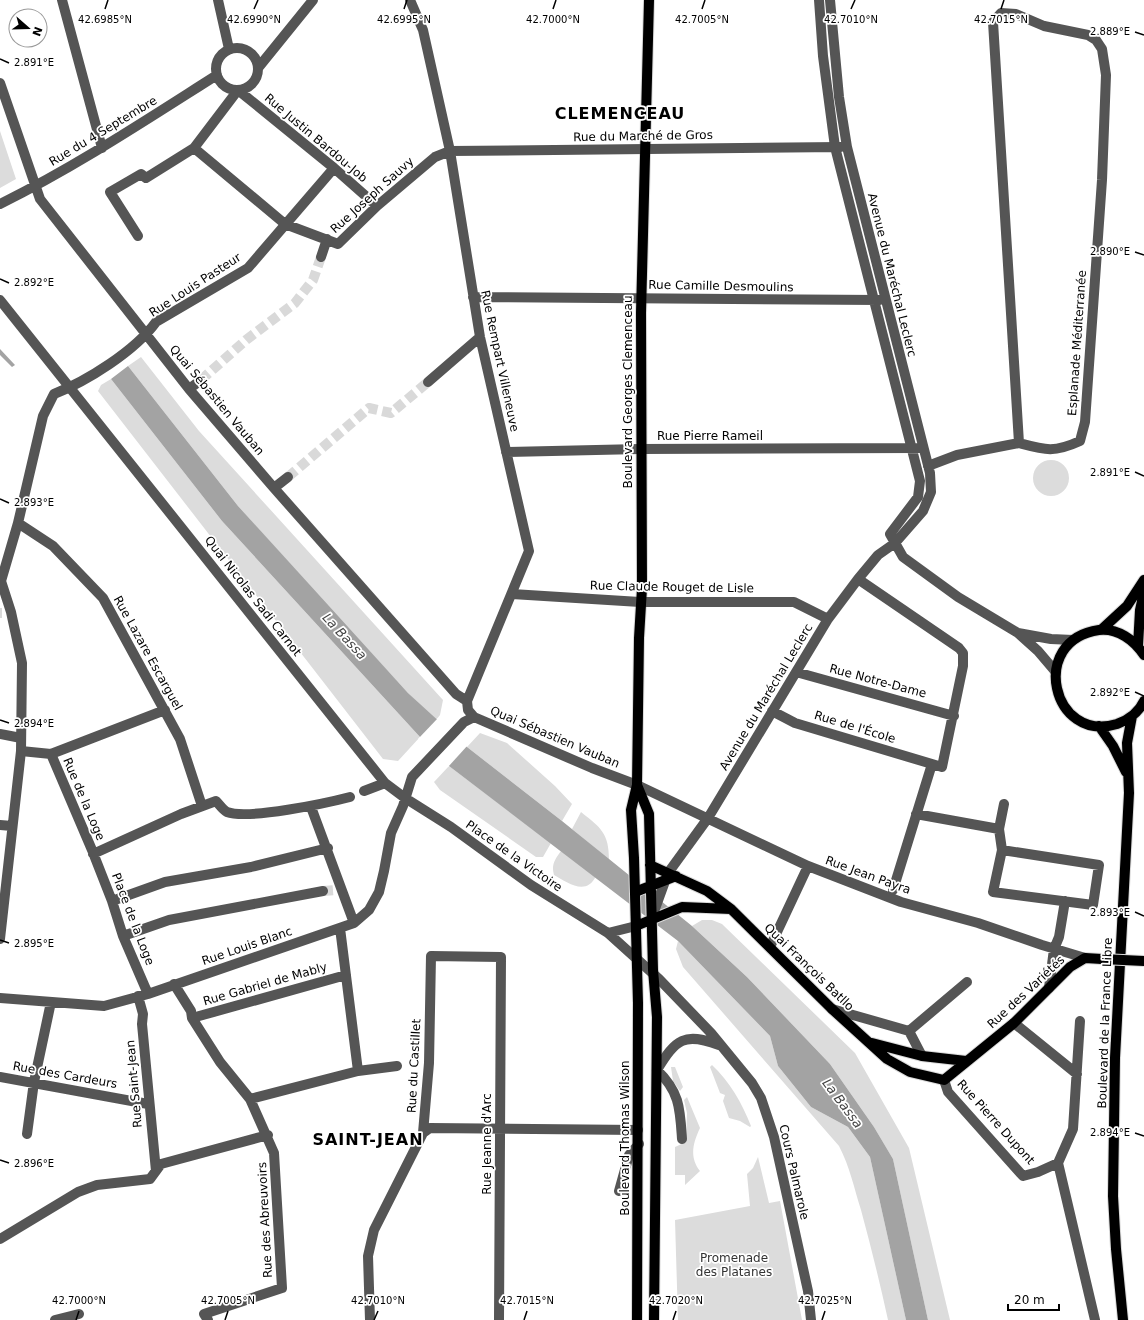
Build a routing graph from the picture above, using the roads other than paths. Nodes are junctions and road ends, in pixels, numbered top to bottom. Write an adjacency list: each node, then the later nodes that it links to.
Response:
1 (62, 0): 15 (street)
2 (218, 0): 8 (street)
3 (313, 0): 9 (street)
4 (410, 0): 18 (street, Rue Rempart Villeneuve)
5 (649, 0): 17 (main road, Boulevard Georges Clemenceau)
6 (819, 0): 13 (street, Avenue du Maréchal Leclerc)
7 (830, 0): 14 (street, Avenue du Maréchal Leclerc)
8 (229, 49): 9 (street); 10 (street)
9 (258, 68): 12 (street)
10 (216, 75): 12 (street); 15 (street, Rue du 4 Septembre)
11 (0, 83): 20 (street, Quai Sébastien Vauban)
12 (238, 90): 16 (street); 19 (street, Rue Justin Bardou-Job)
13 (835, 147): 14 (street, Rue du Marché de Gros); 17 (street, Rue du Marché de Gros); 31 (street, Avenue du Maréchal Leclerc)
14 (847, 147): 29 (street, Avenue du Maréchal Leclerc)
15 (102, 148): 20 (street, Rue du 4 Septembre)
16 (194, 148): 23 (street, Rue Joseph Sauvy); 24 (street)
17 (644, 149): 18 (street, Rue du Marché de Gros); 28 (main road, Boulevard Georges Clemenceau)
18 (450, 151): 22 (street, Rue Joseph Sauvy); 27 (street, Rue Rempart Villeneuve)
19 (334, 168): 22 (street, Rue Justin Bardou-Job); 23 (street, Rue Louis Pasteur)
20 (34, 187): 21 (street, Rue du 4 Septembre); 32 (street, Quai Sébastien Vauban)
21 (0, 204)
22 (377, 206): 25 (street, Rue Joseph Sauvy)
23 (285, 224): 25 (street, Rue Joseph Sauvy); 32 (street, Rue Louis Pasteur)
24 (138, 236)
25 (326, 239): 26 (street)
26 (321, 258)
27 (473, 297): 28 (street, Rue Camille Desmoulins); 33 (street, Rue Rempart Villeneuve)
28 (641, 297): 31 (street, Rue Camille Desmoulins); 40 (main road, Boulevard Georges Clemenceau)
29 (884, 299): 31 (street, Rue Camille Desmoulins); 39 (street, Avenue du Maréchal Leclerc)
30 (0, 300): 36 (street, Quai Nicolas Sadi Carnot)
31 (874, 300): 39 (street, Avenue du Maréchal Leclerc)
32 (146, 336): 36 (street, Rue Louis Pasteur); 37 (street, Quai Sébastien Vauban)
33 (480, 337): 35 (street); 41 (street, Rue Rempart Villeneuve)
34 (201, 380): 37 (street)
35 (428, 382)
36 (71, 387): 45 (street, Rue Louis Pasteur); 75 (street, Quai Nicolas Sadi Carnot)
37 (189, 389): 44 (street, Quai Sébastien Vauban)
38 (1019, 443): 38 (street, Esplanade Méditerranée); 42 (street)
39 (918, 448): 40 (street, Rue Pierre Rameil); 42 (street, Avenue du Maréchal Leclerc); 46 (street, Avenue du Maréchal Leclerc)
40 (640, 449): 41 (street, Rue Pierre Rameil); 52 (main road, Boulevard Georges Clemenceau)
41 (506, 452): 51 (street, Rue Rempart Villeneuve)
42 (928, 466): 46 (street, Avenue du Maréchal Leclerc)
43 (288, 477): 44 (street)
44 (274, 488): 61 (street, Quai Sébastien Vauban)
45 (18, 523): 49 (street, Rue Louis Pasteur); 63 (street, Rue Lazare Escarguel)
46 (895, 543): 47 (street, Avenue du Maréchal Leclerc); 55 (street)
47 (858, 579): 53 (street, Avenue du Maréchal Leclerc); 65 (street)
48 (1144, 580): 54 (main road)
49 (0, 581): 70 (street)
50 (1144, 592): 57 (main road)
51 (512, 594): 52 (street, Rue Claude Rouget de Lisle); 61 (street, Rue Rempart Villeneuve)
52 (640, 602): 53 (street, Rue Claude Rouget de Lisle); 76 (main road, Boulevard Georges Clemenceau)
53 (828, 619): 60 (street, Avenue du Maréchal Leclerc)
54 (1101, 630): 56 (main road); 57 (main road)
55 (1018, 633): 56 (street); 59 (street)
56 (1073, 640): 59 (main road)
57 (1138, 646): 58 (main road)
58 (1144, 655)
59 (1055, 670): 68 (main road)
60 (796, 672): 64 (street, Avenue du Maréchal Leclerc); 65 (street, Rue Notre-Dame)
61 (467, 701): 67 (street)
62 (1144, 701): 66 (main road)
63 (164, 710): 72 (street); 81 (street, Rue Lazare Escarguel)
64 (772, 711): 73 (street, Rue de l'École); 84 (street, Avenue du Maréchal Leclerc)
65 (954, 716): 73 (street)
66 (1132, 716): 68 (main road); 74 (main road, Boulevard de la France Libre)
67 (474, 717): 76 (street, Quai Sébastien Vauban); 79 (street, Quai Sébastien Vauban)
68 (1099, 726): 74 (main road, Boulevard de la France Libre)
69 (0, 734): 70 (street)
70 (21, 738): 71 (street)
71 (21, 750): 72 (street); 86 (street)
72 (52, 754): 90 (street, Rue de la Loge)
73 (932, 764): 83 (street)
74 (1128, 776): 162 (main road, Boulevard de la France Libre)
75 (385, 783): 77 (street); 79 (street, Quai Nicolas Sadi Carnot)
76 (637, 785): 84 (street, Rue Jean Payra); 91 (main road); 97 (main road, Boulevard Thomas Wilson)
77 (364, 791)
78 (350, 797): 82 (street)
79 (405, 798): 102 (street); 105 (street, Place de la Victoire)
80 (1004, 804): 87 (street)
81 (202, 806): 82 (street); 90 (street)
82 (311, 807): 88 (street)
83 (916, 814): 87 (street); 95 (street)
84 (708, 818): 92 (street, Rue Jean Payra); 93 (street, Avenue du Maréchal Leclerc)
85 (0, 825): 86 (street)
86 (12, 826): 107 (street)
87 (999, 829): 89 (street)
88 (328, 848): 98 (street); 102 (street)
89 (1002, 850): 99 (street); 99 (street)
90 (94, 854): 98 (street, Place de la Loge)
91 (650, 865): 93 (main road, Quai François Batllo); 94 (main road)
92 (808, 866): 108 (street, Rue Jean Payra); 109 (street)
93 (670, 876): 94 (main road); 100 (main road, Quai François Batllo)
94 (652, 888): 97 (main road); 101 (main road)
95 (893, 890)
96 (323, 891): 106 (street)
97 (635, 895): 103 (main road, Boulevard Thomas Wilson)
98 (112, 901): 106 (street, Place de la Loge)
99 (1064, 902): 108 (street)
100 (731, 909): 101 (main road); 109 (main road, Quai François Batllo)
101 (652, 918): 103 (main road); 116 (main road)
102 (354, 923): 104 (street, Rue Louis Blanc)
103 (636, 926): 105 (street); 111 (main road, Boulevard Thomas Wilson)
104 (340, 928): 117 (street); 119 (street, Rue Louis Blanc)
105 (608, 933): 111 (street, Place de la Victoire)
106 (123, 936): 121 (street, Place de la Loge)
107 (0, 937)
108 (1056, 945): 110 (street, Rue Jean Payra); 120 (street)
109 (770, 947): 124 (main road, Quai François Batllo)
110 (1064, 951): 112 (street, Rue Jean Payra); 114 (street)
111 (636, 956): 116 (street, Place de la Victoire); 143 (main road, Boulevard Thomas Wilson)
112 (1085, 958): 113 (main road, Rue Jean Payra, bridge); 114 (main road, Rue des Variétés)
113 (1144, 961)
114 (1070, 967): 120 (main road, Rue des Variétés)
115 (431, 969): 142 (street, Rue Jeanne d'Arc); 144 (street, Rue du Castillet)
116 (654, 972): 130 (street, Cours Palmarole); 134 (main road)
117 (346, 975): 125 (street, Rue Gabriel de Mably); 135 (street)
118 (967, 982): 128 (street)
119 (174, 984): 121 (street, Rue Louis Blanc); 125 (street, Rue des Abreuvoirs)
120 (1048, 988): 127 (main road, Rue des Variétés)
121 (143, 995): 123 (street, Rue Louis Blanc); 141 (street, Rue Saint-Jean)
122 (0, 998): 123 (street, Rue Louis Blanc)
123 (51, 1002): 139 (street)
124 (832, 1009): 128 (street); 129 (main road, Quai François Batllo)
125 (192, 1018): 140 (street, Rue des Abreuvoirs)
126 (1080, 1021): 136 (street)
127 (1014, 1023): 132 (main road, Rue des Variétés); 136 (street)
128 (908, 1031): 131 (street)
129 (870, 1043): 131 (main road, Quai François Batllo); 138 (main road, Quai François Batllo)
130 (719, 1045): 134 (street, Cours Palmarole); 160 (street, Cours Palmarole)
131 (922, 1056): 132 (main road)
132 (966, 1061): 138 (main road, Rue des Variétés)
133 (397, 1066): 135 (street)
134 (657, 1070): 147 (street); 159 (main road)
135 (358, 1071): 140 (street)
136 (1077, 1074): 149 (street)
137 (0, 1077): 139 (street, Rue des Cardeurs)
138 (944, 1080): 149 (street, Rue Pierre Dupont)
139 (34, 1082): 141 (street, Rue des Cardeurs); 145 (street)
140 (250, 1099): 146 (street, Rue des Abreuvoirs)
141 (148, 1104): 150 (street, Rue Saint-Jean)
142 (501, 1128): 143 (street); 144 (street); 157 (street, Rue Jeanne d'Arc)
143 (638, 1130): 148 (main road, Boulevard Thomas Wilson)
144 (423, 1133): 156 (street, Rue du Castillet)
145 (27, 1134)
146 (268, 1135): 150 (street); 154 (street, Rue des Abreuvoirs)
147 (682, 1139)
148 (638, 1144): 151 (street); 158 (main road, Boulevard Thomas Wilson)
149 (1058, 1163): 161 (street)
150 (158, 1167): 152 (street)
151 (619, 1191)
152 (0, 1239)
153 (78, 1314): 155 (street)
154 (206, 1317)
155 (59, 1320)
156 (370, 1320)
157 (499, 1320)
158 (637, 1320)
159 (654, 1320)
160 (811, 1320)
161 (1095, 1320)
162 (1123, 1320)

